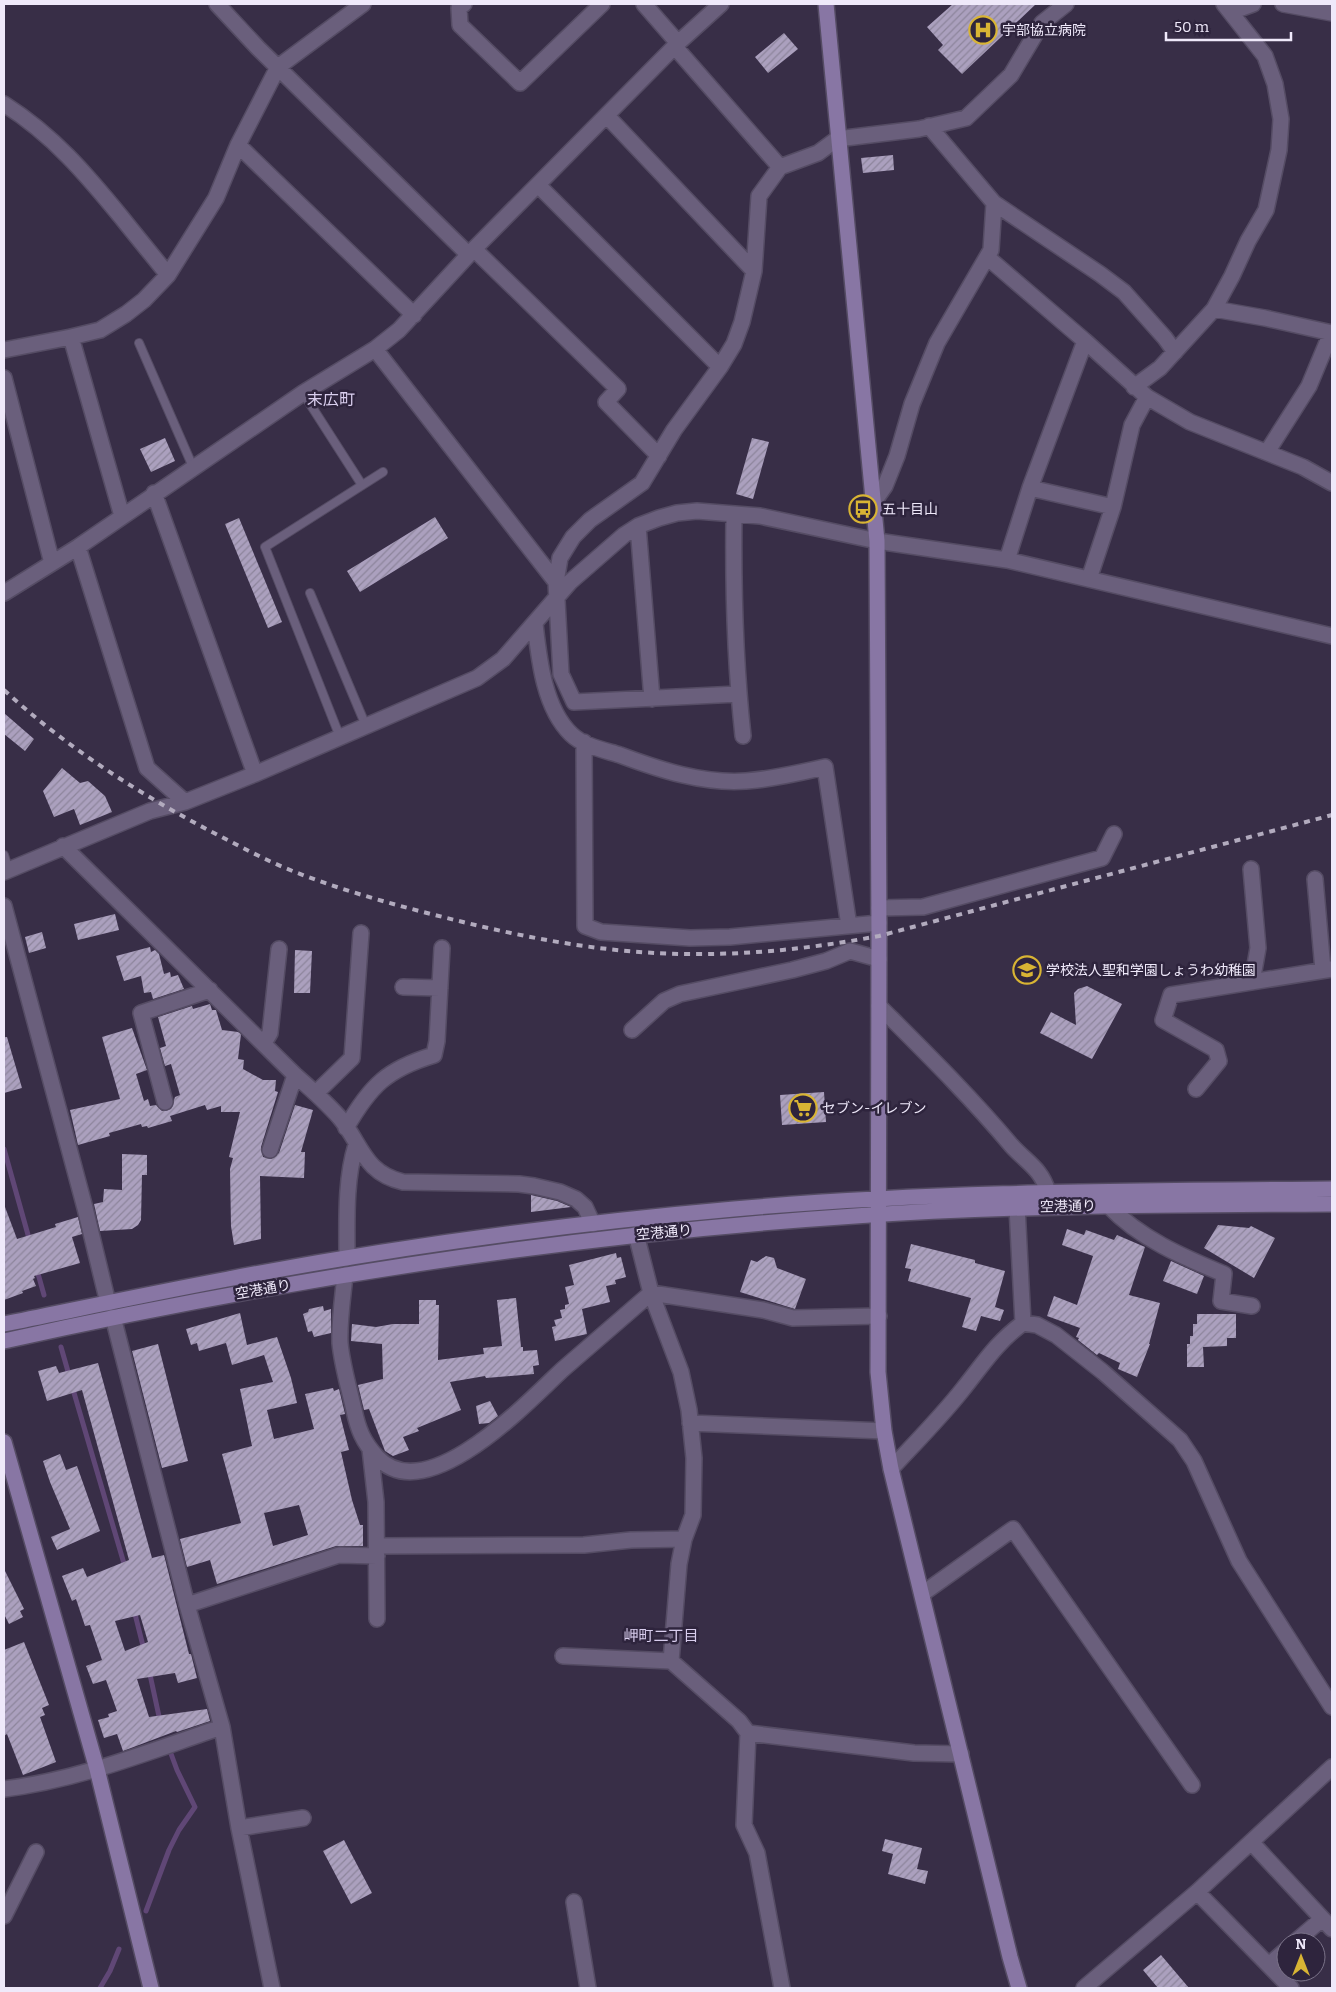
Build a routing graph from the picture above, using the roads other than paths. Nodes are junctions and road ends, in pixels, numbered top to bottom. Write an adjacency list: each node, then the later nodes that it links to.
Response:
1 (217, 4): 14 (street)
2 (363, 4): 14 (street)
3 (464, 4): 4 (street)
4 (602, 4)
5 (644, 4): 13 (street)
6 (720, 4): 13 (street)
7 (826, 4): 18 (street)
8 (1066, 4): 17 (street)
9 (1253, 4): 11 (street)
10 (1283, 4): 12 (street)
11 (1227, 8): 27 (street)
12 (1332, 14)
13 (677, 45): 16 (street); 20 (street)
14 (278, 67): 19 (street); 23 (street)
15 (4, 104): 26 (street)
16 (607, 116): 21 (street); 25 (street)
17 (929, 126): 18 (street); 22 (street)
18 (837, 139): 20 (street); 49 (street)
19 (238, 145): 26 (street); 28 (street)
20 (780, 167): 25 (street)
21 (538, 185): 23 (street); 36 (street)
22 (994, 203): 24 (street); 35 (street)
23 (471, 252): 28 (street); 42 (street)
24 (987, 257): 31 (street); 49 (street)
25 (754, 271): 36 (street)
26 (168, 275): 30 (street)
27 (1214, 309): 29 (street); 35 (street)
28 (414, 315): 33 (street)
29 (1332, 333): 41 (street)
30 (71, 337): 34 (street); 52 (street)
31 (1085, 341): 38 (street); 47 (street)
32 (139, 343): 43 (lane)
33 (375, 349): 39 (street); 59 (street)
34 (4, 350)
35 (1175, 352): 38 (street)
36 (720, 367): 42 (street)
37 (4, 378): 57 (street)
38 (1134, 387): 40 (street)
39 (303, 393): 43 (street); 46 (lane)
40 (1147, 398): 41 (street); 50 (street)
41 (1267, 452): 45 (street)
42 (660, 456): 59 (street)
43 (193, 467): 48 (street)
44 (383, 472): 46 (lane)
45 (1332, 483)
46 (362, 485): 69 (lane)
47 (1030, 488): 50 (street); 56 (street)
48 (154, 493): 52 (street); 71 (street)
49 (873, 503): 54 (street)
50 (1113, 507): 58 (street)
51 (734, 514): 53 (street); 54 (street); 65 (street)
52 (122, 516): 55 (street)
53 (638, 526): 62 (street); 66 (street)
54 (877, 540): 56 (street); 80 (street)
55 (78, 547): 57 (street); 72 (street)
56 (1007, 560): 58 (street)
57 (52, 563): 60 (street)
58 (1090, 579): 64 (street)
59 (556, 582): 62 (street)
60 (4, 593)
61 (310, 593): 67 (lane)
62 (556, 597): 63 (street); 66 (street)
63 (535, 624): 67 (street); 70 (street)
64 (1332, 636)
65 (738, 694): 66 (street); 68 (street)
66 (652, 699)
67 (366, 726): 69 (street)
68 (743, 736)
69 (340, 737): 71 (street)
70 (584, 742): 81 (street); 81 (street)
71 (255, 774): 72 (street)
72 (185, 802): 74 (street)
73 (1114, 834): 80 (street)
74 (63, 846): 77 (street); 90 (street)
75 (4, 855): 77 (lane)
76 (1252, 869): 87 (street)
77 (6, 872)
78 (1315, 879): 86 (street)
79 (4, 906): 113 (street)
80 (879, 916): 81 (street); 85 (street)
81 (849, 926)
82 (361, 933): 96 (street)
83 (442, 948): 89 (street)
84 (279, 949): 93 (street)
85 (879, 959): 91 (street); 92 (street)
86 (1328, 969): 87 (street)
87 (1252, 982): 95 (street)
88 (404, 986): 89 (street)
89 (440, 988): 98 (street)
90 (210, 990): 93 (street); 97 (street)
91 (879, 1006): 102 (street); 105 (street)
92 (632, 1030)
93 (264, 1042): 94 (street)
94 (295, 1075): 96 (street); 100 (street)
95 (1196, 1089)
96 (316, 1093): 98 (street)
97 (166, 1102)
98 (346, 1128): 99 (street)
99 (356, 1145): 107 (street); 109 (street)
100 (270, 1150)
101 (1332, 1189): 102 (street, 空港通り)
102 (1048, 1192): 105 (street, 空港通り)
103 (1332, 1204): 104 (street, 空港通り)
104 (1109, 1206): 106 (street, 空港通り); 112 (street)
105 (879, 1207): 106 (street, 空港通り); 107 (street, 空港通り); 108 (street, 空港通り); 114 (street)
106 (1017, 1207): 115 (street)
107 (593, 1224): 109 (street, 空港通り)
108 (636, 1234): 110 (street, 空港通り); 111 (street)
109 (347, 1258): 113 (street, 空港通り)
110 (345, 1275): 113 (street, 空港通り); 121 (street)
111 (651, 1293): 114 (street); 118 (street); 121 (street)
112 (1252, 1306)
113 (110, 1310): 116 (street, 空港通り); 117 (street, 空港通り); 127 (street)
114 (879, 1316): 119 (street)
115 (1023, 1323): 123 (street); 131 (street)
116 (4, 1324)
117 (4, 1341)
118 (690, 1424): 119 (street); 124 (street)
119 (884, 1432): 123 (street)
120 (4, 1442): 122 (street)
121 (370, 1450): 125 (street)
122 (6, 1458): 136 (street)
123 (891, 1470): 126 (street)
124 (684, 1539): 125 (street); 130 (street)
125 (377, 1551): 127 (street); 128 (street)
126 (922, 1594): 134 (street); 137 (street)
127 (187, 1605): 132 (street)
128 (377, 1619)
129 (563, 1656): 130 (street)
130 (671, 1661): 133 (street)
131 (1332, 1707)
132 (222, 1727): 136 (street); 140 (street)
133 (748, 1733): 134 (street); 153 (street)
134 (961, 1754): 154 (street)
135 (1332, 1767): 141 (street)
136 (97, 1769): 138 (street); 150 (street)
137 (1192, 1786)
138 (4, 1789)
139 (303, 1818): 140 (street)
140 (239, 1828): 151 (street)
141 (1252, 1843): 143 (street); 146 (street)
142 (36, 1852): 145 (street)
143 (1197, 1892): 149 (street); 155 (street)
144 (574, 1902): 152 (street)
145 (4, 1916)
146 (1327, 1924): 147 (street)
147 (1313, 1932)
148 (1276, 1959): 149 (street)
149 (1269, 1965): 156 (street)
150 (151, 1988)
151 (272, 1988)
152 (588, 1988)
153 (782, 1988)
154 (1019, 1988)
155 (1084, 1988)
156 (1291, 1988)

